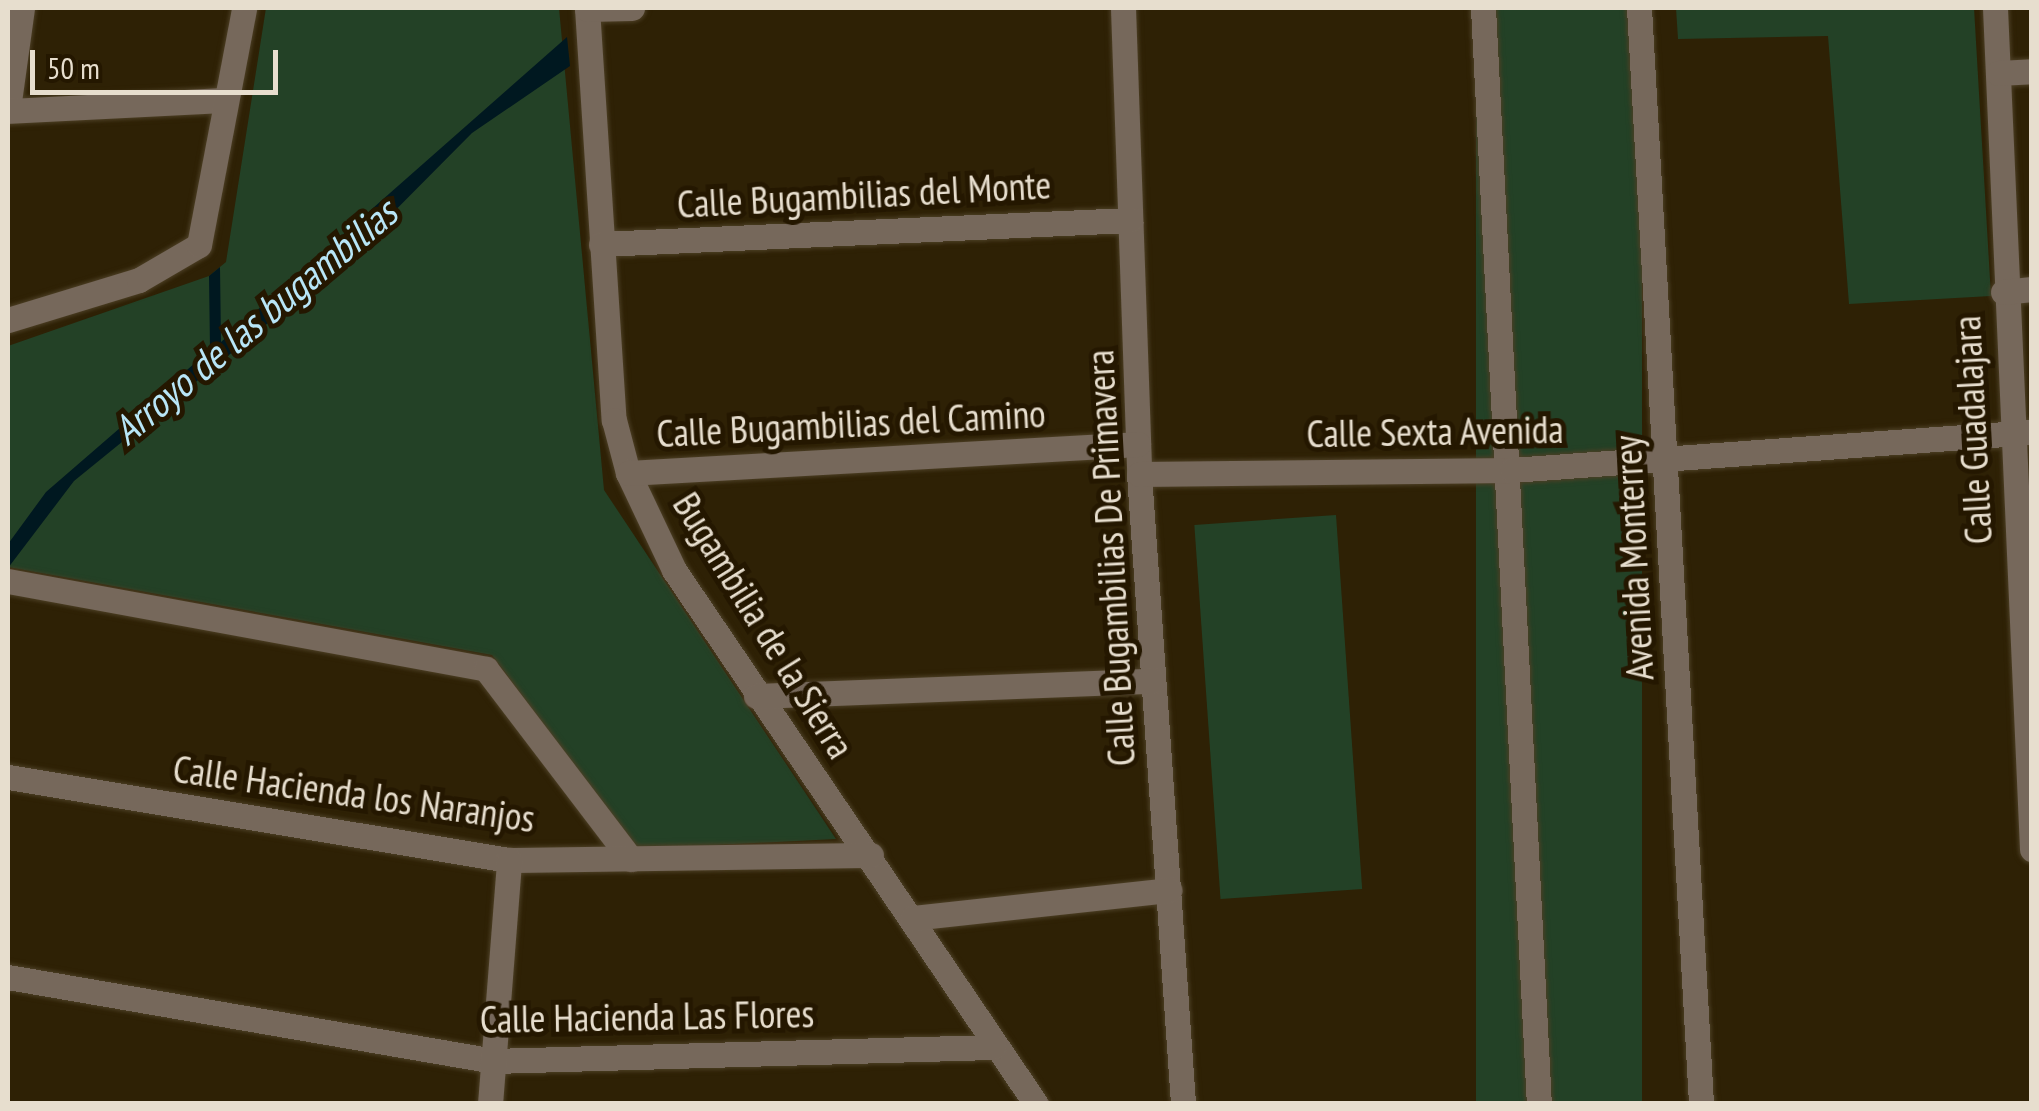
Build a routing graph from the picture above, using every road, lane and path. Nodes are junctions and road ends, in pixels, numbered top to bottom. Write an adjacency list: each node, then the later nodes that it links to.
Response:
1 (22, 8): 12 (street)
2 (244, 8): 11 (street)
3 (587, 8): 4 (street); 14 (street, Bugambilia de la Sierra)
4 (632, 8)
5 (1124, 8): 13 (street, Calle Bugambilias De Primavera)
6 (1483, 8): 21 (street)
7 (1638, 8): 20 (street, Avenida Monterrey)
8 (1995, 8): 10 (street, Calle Guadalajara)
9 (2032, 71): 10 (street)
10 (1998, 73): 16 (street, Calle Guadalajara)
11 (226, 100): 12 (street); 17 (street)
12 (8, 110)
13 (1130, 220): 14 (street, Calle Bugambilias del Monte); 19 (street, Calle Bugambilias De Primavera)
14 (601, 244): 22 (street, Bugambilia de la Sierra)
15 (2032, 289): 16 (street)
16 (2003, 292): 18 (street, Calle Guadalajara)
17 (8, 320)
18 (2020, 432): 20 (street, Calle Sexta Avenida); 28 (street, Calle Guadalajara)
19 (1138, 444): 22 (street, Calle Bugambilias del Camino); 23 (street, Calle Bugambilias De Primavera)
20 (1665, 460): 21 (street, Calle Sexta Avenida); 41 (street, Avenida Monterrey)
21 (1512, 470): 23 (street, Calle Sexta Avenida); 40 (street)
22 (628, 474): 26 (street, Bugambilia de la Sierra)
23 (1138, 474): 25 (street, Calle Bugambilias De Primavera)
24 (8, 581): 30 (street)
25 (1154, 681): 26 (street); 32 (street, Calle Bugambilias De Primavera)
26 (756, 696): 29 (street, Bugambilia de la Sierra)
27 (8, 777): 31 (street, Calle Hacienda los Naranjos)
28 (2032, 848)
29 (870, 855): 30 (street, Calle Hacienda los Naranjos); 33 (street, Bugambilia de la Sierra)
30 (631, 859): 31 (street, Calle Hacienda los Naranjos)
31 (509, 860): 36 (street)
32 (1169, 890): 33 (street); 39 (street, Calle Bugambilias De Primavera)
33 (912, 918): 35 (street, Bugambilia de la Sierra)
34 (8, 977): 36 (street, Calle Hacienda Las Flores)
35 (994, 1047): 36 (street, Calle Hacienda Las Flores); 38 (street, Bugambilia de la Sierra)
36 (492, 1061): 37 (street)
37 (490, 1104)
38 (1036, 1104)
39 (1183, 1104)
40 (1539, 1104)
41 (1701, 1104)

